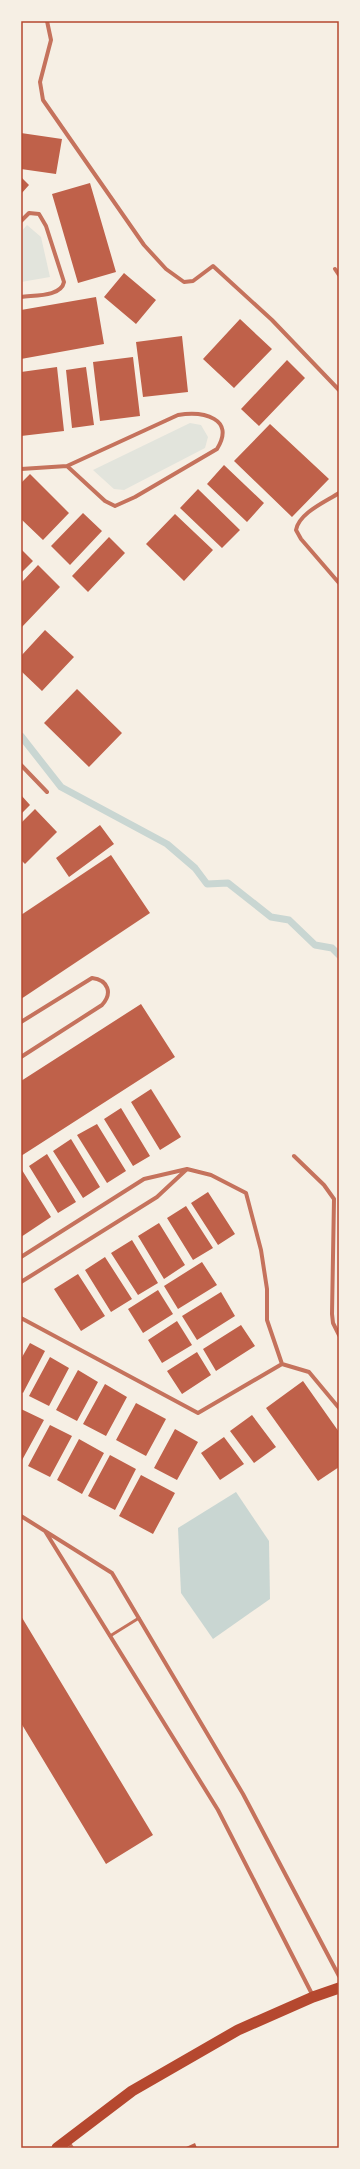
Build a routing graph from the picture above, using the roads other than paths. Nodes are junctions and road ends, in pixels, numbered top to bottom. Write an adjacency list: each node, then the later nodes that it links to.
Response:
1 (47, 21): 6 (street)
2 (21, 221): 5 (street)
3 (335, 269): 4 (street)
4 (339, 275)
5 (21, 297)
6 (339, 390)
7 (67, 466): 7 (street); 8 (street)
8 (21, 469)
9 (339, 494): 10 (street)
10 (339, 583)
11 (21, 765): 12 (street)
12 (47, 792)
13 (21, 1022): 14 (street)
14 (21, 1057)
15 (294, 1156): 20 (street)
16 (187, 1169): 17 (street); 18 (street); 21 (street)
17 (21, 1257)
18 (21, 1282)
19 (21, 1318): 21 (street)
20 (339, 1335)
21 (282, 1364): 22 (street)
22 (339, 1408)
23 (21, 1516): 24 (street)
24 (44, 1530): 25 (street); 26 (street)
25 (139, 1618): 26 (lane); 27 (street)
26 (110, 1636): 29 (street)
27 (339, 1976)
28 (339, 1988): 29 (highway)
29 (313, 1997): 30 (highway)
30 (69, 2144): 31 (highway)
31 (57, 2148)

